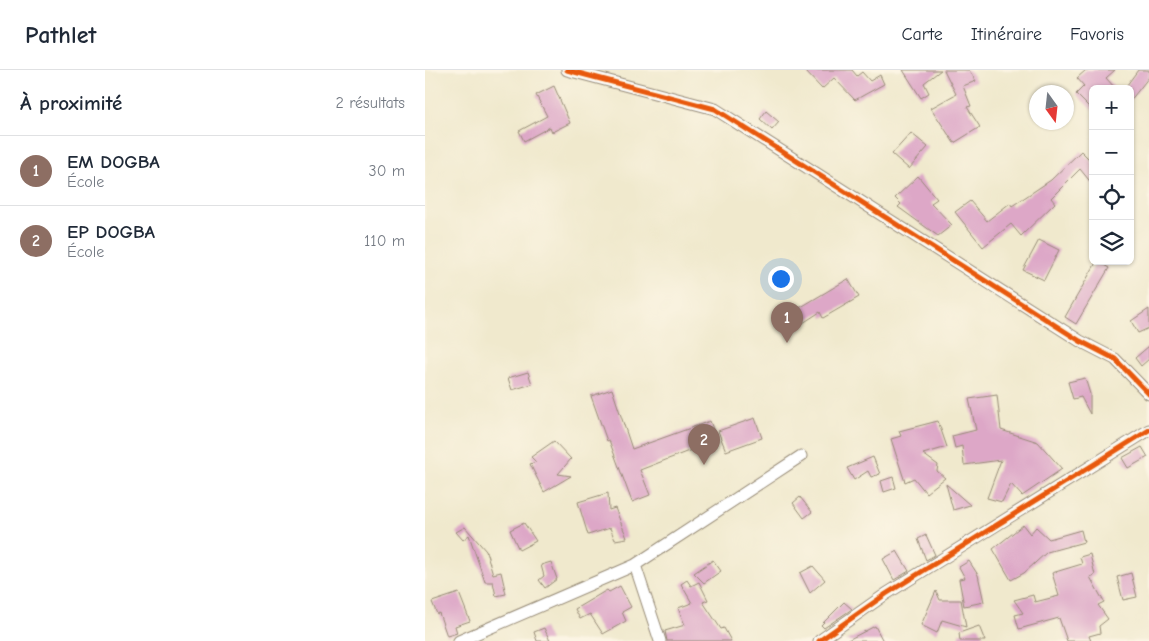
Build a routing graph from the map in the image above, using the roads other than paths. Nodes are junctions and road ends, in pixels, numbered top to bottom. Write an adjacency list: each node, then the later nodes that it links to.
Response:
1 (567, 70): 2 (street)
2 (1149, 394)
3 (1149, 430): 8 (street)
4 (801, 456): 5 (street)
5 (635, 565): 6 (street); 7 (street)
6 (459, 641)
7 (661, 641)
8 (819, 641)

